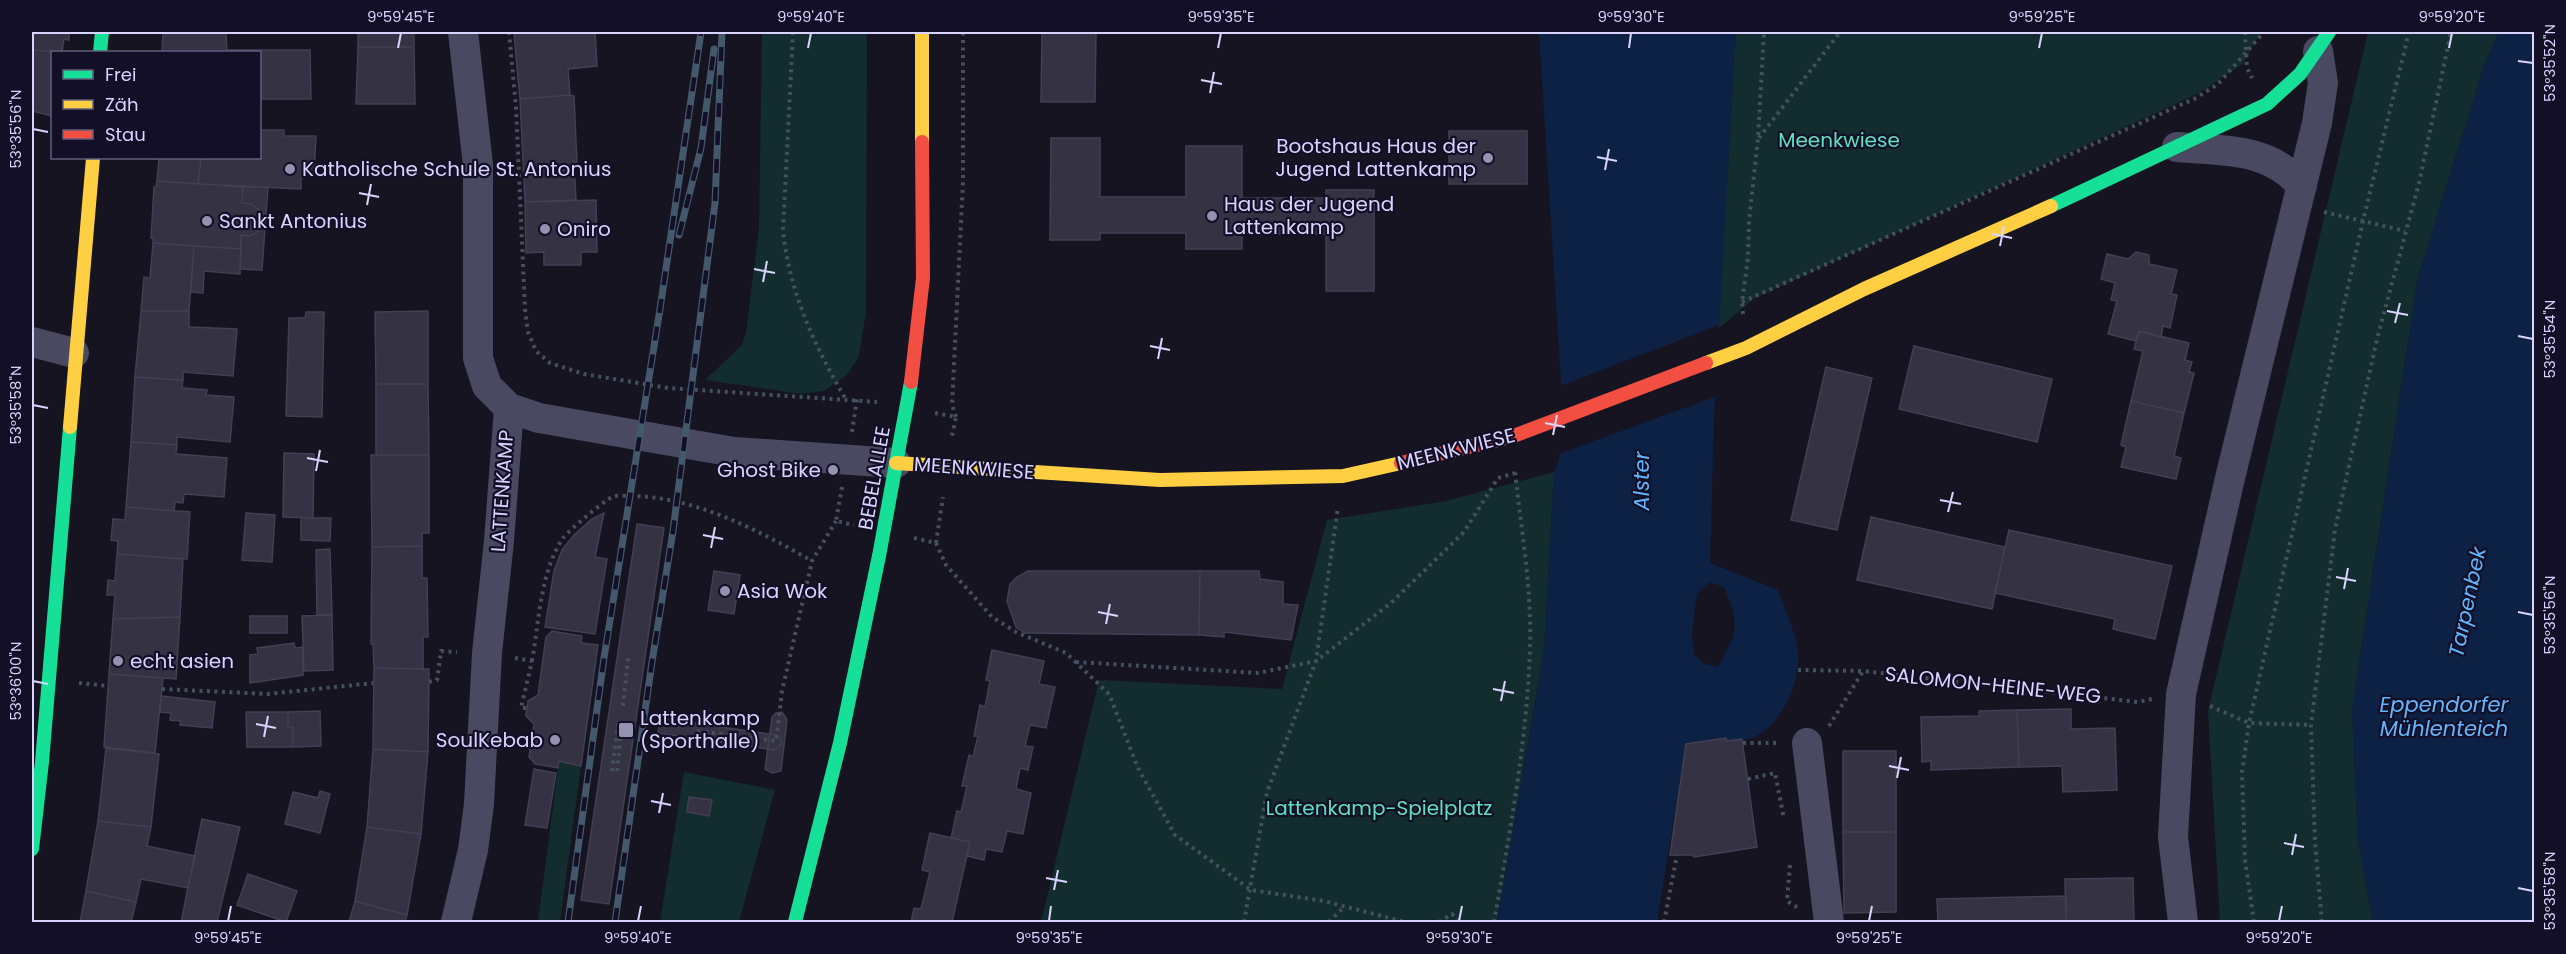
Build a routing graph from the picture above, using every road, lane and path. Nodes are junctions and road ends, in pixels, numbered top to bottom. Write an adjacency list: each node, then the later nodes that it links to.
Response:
1 (102, 32): 14 (street)
2 (464, 32): 30 (street, LATTENKAMP)
3 (510, 32): 28 (path)
4 (793, 32): 28 (path)
5 (922, 32): 33 (street, BEBELALLEE)
6 (963, 32): 31 (path)
7 (1764, 32): 17 (path)
8 (1840, 32): 17 (path)
9 (2245, 32): 15 (path)
10 (2264, 32): 15 (path)
11 (2409, 32): 22 (path)
12 (2451, 32): 23 (path)
13 (2323, 41): 18 (street, MEENKWIESE); 20 (street)
14 (100, 51)
15 (2246, 54): 16 (path); 24 (path)
16 (2253, 79)
17 (1758, 138): 24 (path)
18 (2177, 147): 20 (street); 26 (street, MEENKWIESE)
19 (93, 159): 27 (street)
20 (2302, 186): 49 (street)
21 (2323, 212): 22 (path)
22 (2363, 221): 23 (path); 54 (path)
23 (2405, 231): 55 (path)
24 (1742, 302): 26 (path)
25 (32, 342): 27 (street)
26 (1746, 348): 32 (street, MEENKWIESE)
27 (74, 353): 50 (street)
28 (845, 399): 29 (path)
29 (857, 399)
30 (509, 408): 33 (street, MEENKWIESE); 39 (street, LATTENKAMP)
31 (956, 417)
32 (1510, 437): 34 (path); 35 (street, MEENKWIESE)
33 (896, 463): 35 (street, MEENKWIESE); 37 (street, BEBELALLEE)
34 (1515, 473): 42 (path); 74 (path)
35 (1343, 476): 42 (path)
36 (836, 521): 38 (path)
37 (884, 531): 43 (path); 68 (street, BEBELALLEE)
38 (812, 561): 41 (path); 56 (path)
39 (487, 654): 41 (path); 47 (path); 67 (street, LATTENKAMP)
40 (628, 658): 51 (path)
41 (532, 661): 52 (path)
42 (1316, 661): 43 (path); 64 (path)
43 (1075, 662): 64 (path)
44 (1798, 670): 45 (path)
45 (1863, 671): 49 (path, SALOMON-HEINE-WEG); 57 (path, SALOMON-HEINE-WEG)
46 (373, 682): 48 (path)
47 (429, 682)
48 (162, 689)
49 (2181, 694): 54 (path); 76 (street)
50 (39, 703): 61 (street)
51 (623, 706)
52 (527, 708)
53 (620, 723): 58 (path)
54 (2249, 723): 55 (path); 77 (path)
55 (2311, 725): 78 (path)
56 (697, 731)
57 (1807, 743): 66 (street)
58 (614, 771)
59 (1748, 779): 60 (path)
60 (1785, 825)
61 (32, 849)
62 (1677, 855): 75 (path)
63 (1791, 856): 66 (path)
64 (1251, 890): 65 (path); 69 (path)
65 (1345, 907): 70 (path); 71 (path)
66 (1817, 917)
67 (456, 922)
68 (795, 922)
69 (1244, 922)
70 (1329, 922)
71 (1405, 922)
72 (1439, 922): 73 (path)
73 (1460, 922)
74 (1494, 922)
75 (1664, 922)
76 (2183, 922)
77 (2254, 922)
78 (2322, 922)

